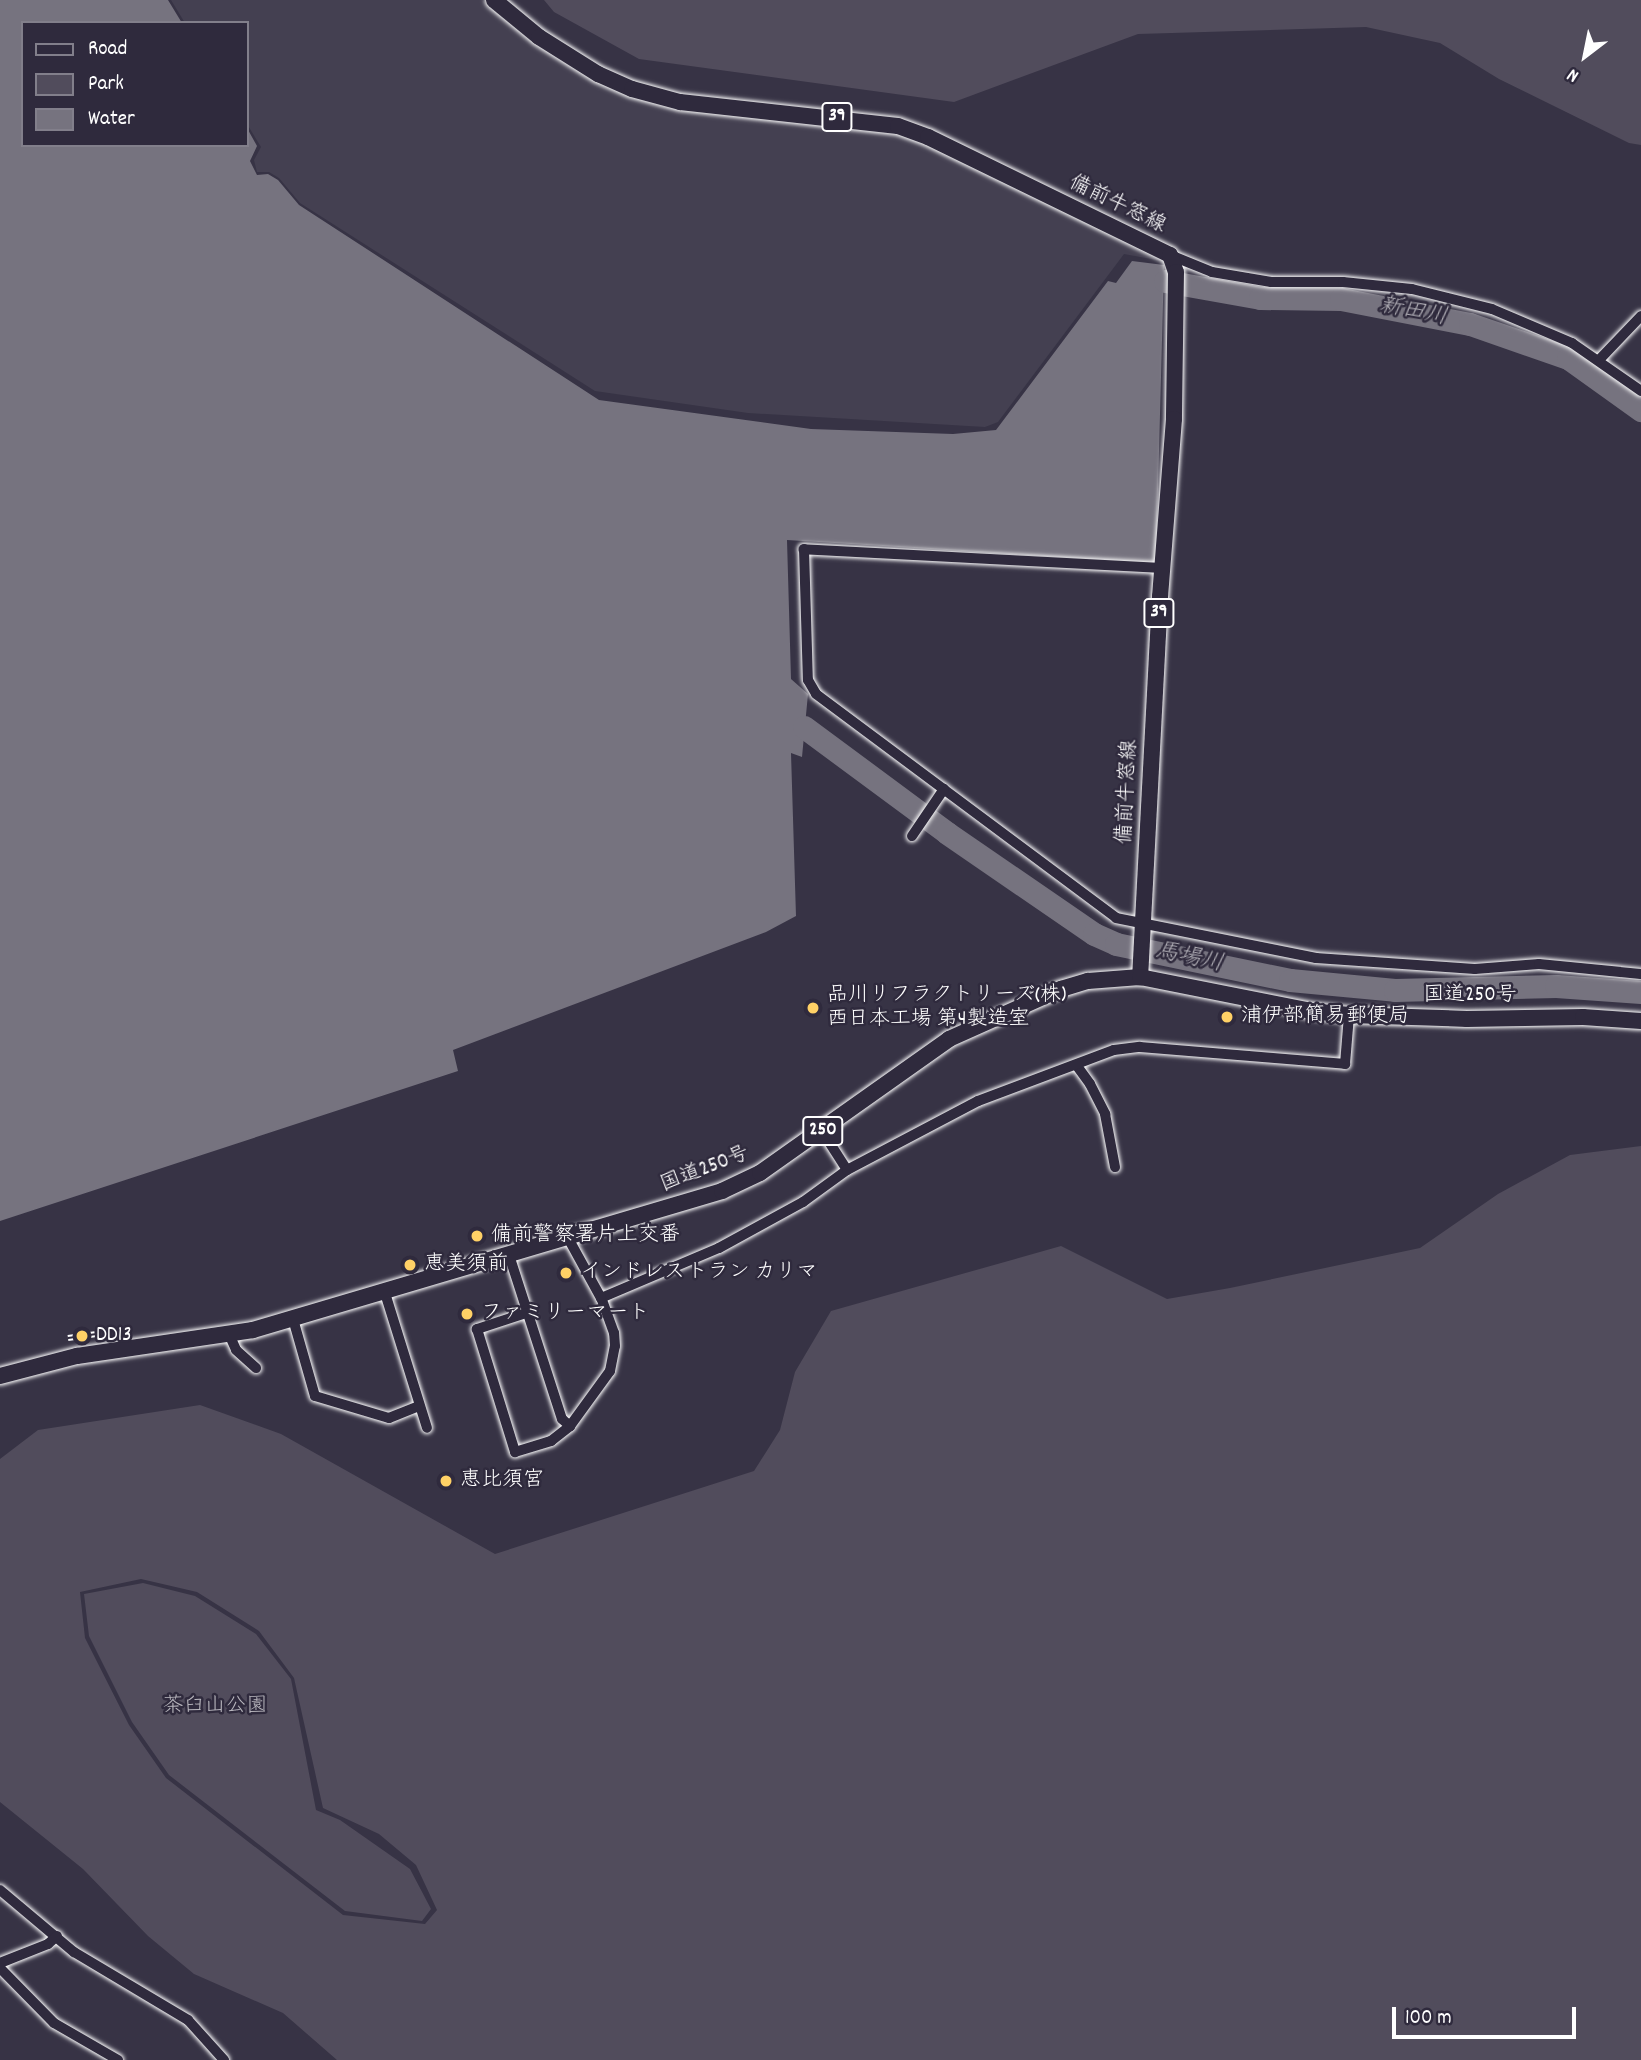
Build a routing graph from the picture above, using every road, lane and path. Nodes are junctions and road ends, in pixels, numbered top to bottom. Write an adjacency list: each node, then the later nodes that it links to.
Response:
1 (494, 0): 2 (main road, 備前牛窓線 / 39)
2 (1172, 259): 4 (street); 6 (main road, 備前牛窓線 / 39)
3 (1641, 316): 4 (street)
4 (1600, 360): 5 (street)
5 (1641, 391)
6 (1162, 568): 7 (street); 9 (main road, 備前牛窓線 / 39)
7 (942, 791): 8 (street); 9 (street)
8 (912, 836)
9 (1142, 927): 10 (main road, 備前牛窓線 / 39); 11 (street)
10 (1140, 972): 12 (main road, 国道250号 / 250); 15 (main road, 国道250号 / 250)
11 (1641, 974)
12 (1349, 1014): 13 (main road, 国道250号 / 250); 14 (street)
13 (1641, 1021)
14 (1077, 1066): 16 (street); 17 (street)
15 (822, 1131): 17 (street); 18 (main road, 国道250号 / 250)
16 (1115, 1167)
17 (847, 1170): 21 (street)
18 (568, 1238): 19 (main road, 国道250号 / 250); 21 (street)
19 (509, 1255): 20 (main road, 国道250号 / 250); 22 (street)
20 (385, 1293): 23 (main road, 国道250号 / 250); 27 (street)
21 (601, 1298): 28 (street)
22 (526, 1314): 28 (street); 28 (street)
23 (293, 1319): 24 (main road, 国道250号 / 250); 27 (street)
24 (229, 1334): 25 (street); 26 (main road, 国道250号 / 250)
25 (256, 1368)
26 (0, 1376)
27 (419, 1406): 29 (street)
28 (570, 1426)
29 (427, 1428)
30 (0, 1890): 31 (street)
31 (57, 1936): 32 (street); 34 (street)
32 (0, 1966): 33 (street)
33 (118, 2060)
34 (224, 2060)

